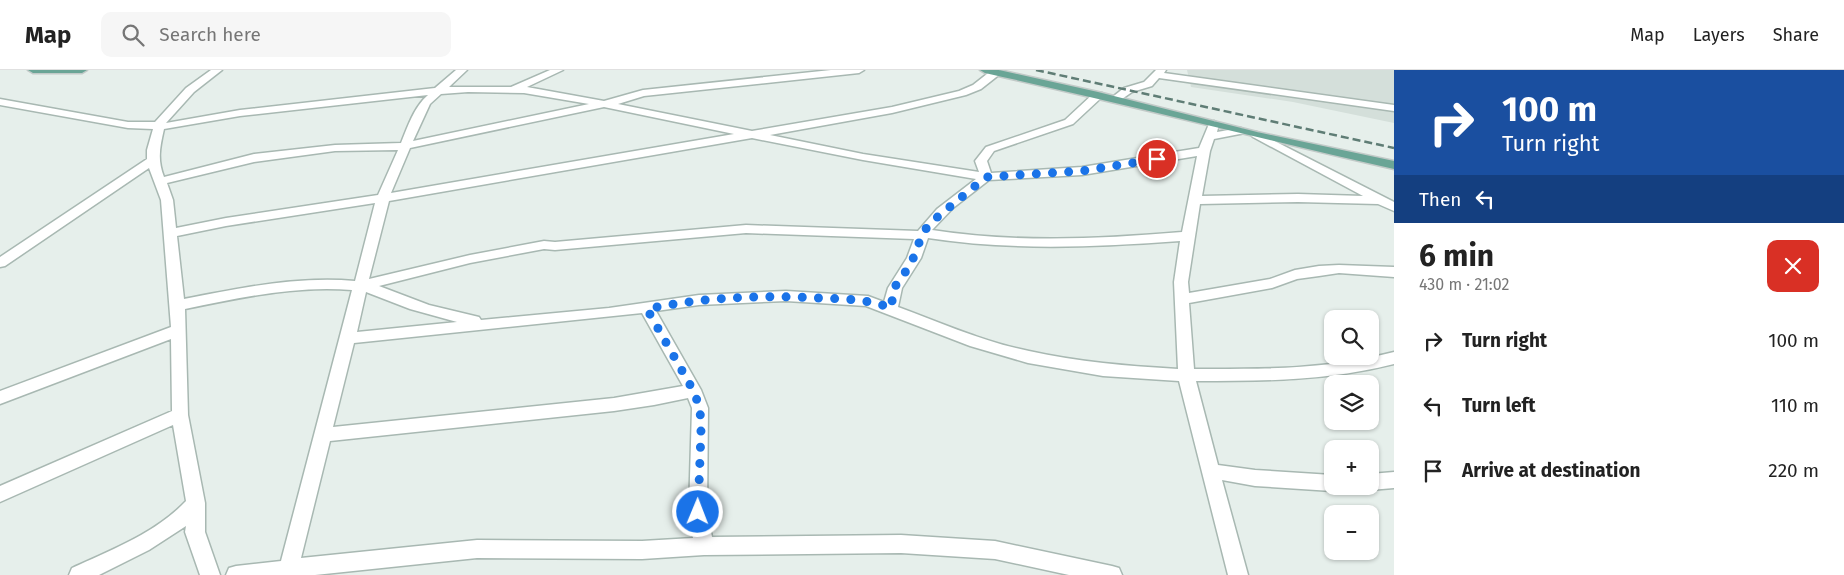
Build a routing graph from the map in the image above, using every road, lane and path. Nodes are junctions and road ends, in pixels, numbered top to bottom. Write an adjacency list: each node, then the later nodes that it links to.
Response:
1 (33, 70): 2 (main road)
2 (82, 70)
3 (217, 70): 16 (street)
4 (462, 70): 10 (street)
5 (558, 70): 9 (street)
6 (858, 70): 14 (street)
7 (990, 71): 11 (main road); 18 (street)
8 (1160, 72): 12 (street); 15 (street)
9 (512, 90): 10 (street); 14 (street)
10 (436, 91): 16 (street); 21 (street)
11 (1098, 95): 12 (main road); 24 (street)
12 (1115, 99): 20 (main road)
13 (0, 102): 16 (street)
14 (605, 104): 18 (street); 21 (street)
15 (1394, 108)
16 (159, 126): 22 (street)
17 (1242, 131): 19 (main road); 20 (street)
18 (751, 134): 24 (street); 26 (street)
19 (1257, 135): 23 (main road); 28 (street)
20 (1209, 137): 24 (street); 27 (street)
21 (404, 146): 25 (street); 26 (street)
22 (153, 160): 25 (street); 33 (street)
23 (1394, 165)
24 (986, 177): 31 (street)
25 (161, 180): 30 (street)
26 (383, 198): 30 (street); 35 (street)
27 (1194, 200): 28 (street); 32 (street)
28 (1381, 200): 29 (street)
29 (1394, 207)
30 (170, 233): 37 (street)
31 (922, 234): 32 (street); 35 (street); 38 (street)
32 (1187, 236): 36 (street)
33 (0, 263)
34 (1394, 272): 36 (street)
35 (362, 286): 37 (street); 40 (street); 42 (street)
36 (1182, 299): 44 (street)
37 (178, 305): 41 (street)
38 (891, 308): 39 (street); 44 (street)
39 (647, 309): 40 (street); 45 (street)
40 (490, 324): 42 (street)
41 (178, 330): 46 (street); 47 (street)
42 (348, 338): 48 (street)
43 (1394, 358): 44 (street)
44 (1186, 375): 49 (street)
45 (693, 390): 48 (street); 55 (street)
46 (0, 398)
47 (180, 415): 53 (street); 54 (street)
48 (323, 436): 57 (street)
49 (1211, 471): 52 (street); 62 (street)
50 (1394, 480): 51 (street)
51 (1379, 481)
52 (1324, 482)
53 (0, 494)
54 (196, 503): 58 (street); 59 (street)
55 (704, 546): 56 (street); 57 (street)
56 (1048, 568): 61 (street)
57 (287, 573): 60 (street)
58 (79, 575)
59 (210, 575)
60 (236, 575)
61 (1112, 575)
62 (1238, 575)

